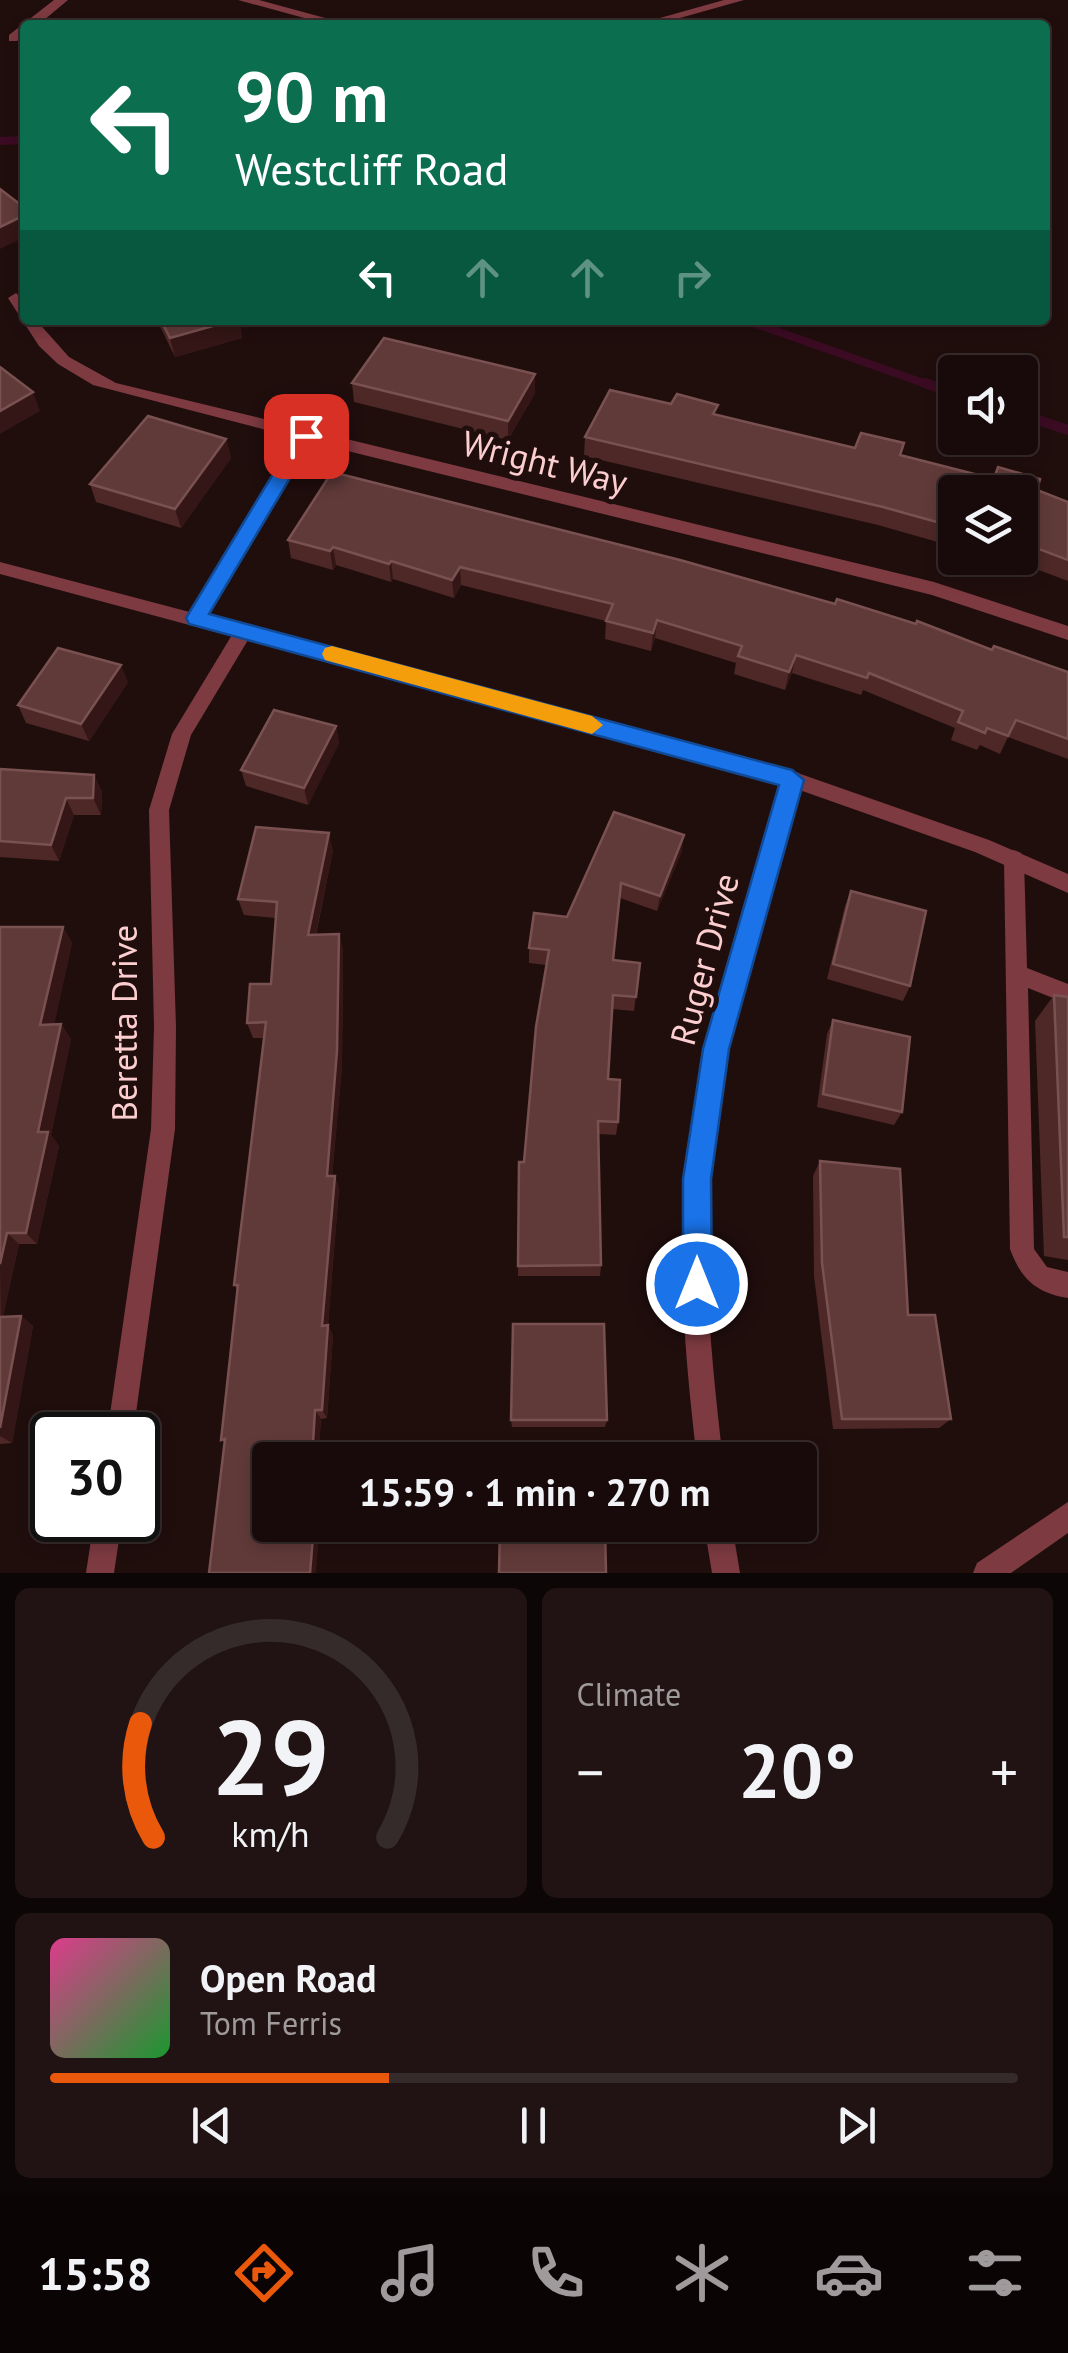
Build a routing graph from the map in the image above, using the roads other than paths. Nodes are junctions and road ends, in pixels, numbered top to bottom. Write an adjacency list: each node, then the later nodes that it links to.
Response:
1 (62, 0): 4 (street)
2 (244, 0): 5 (street)
3 (738, 0): 6 (street)
4 (36, 20)
5 (325, 20)
6 (660, 20)
7 (20, 32): 8 (street)
8 (12, 38)
9 (16, 298): 10 (street, Wright Way)
10 (20, 305)
11 (33, 325): 12 (street, Wright Way)
12 (306, 436): 14 (street); 16 (street, Wright Way)
13 (0, 568): 14 (street)
14 (196, 618): 15 (street)
15 (245, 630): 17 (street); 23 (street, Beretta Drive)
16 (1068, 633)
17 (792, 780): 18 (street); 24 (street, Ruger Drive)
18 (1014, 859): 19 (street); 20 (street)
19 (1068, 884)
20 (1015, 972): 21 (street); 22 (street)
21 (1068, 994)
22 (1068, 1285)
23 (123, 1412)
24 (708, 1442)
25 (1068, 1516): 30 (street)
26 (105, 1542): 28 (street)
27 (721, 1542): 29 (street)
28 (100, 1573)
29 (726, 1573)
30 (987, 1573)

